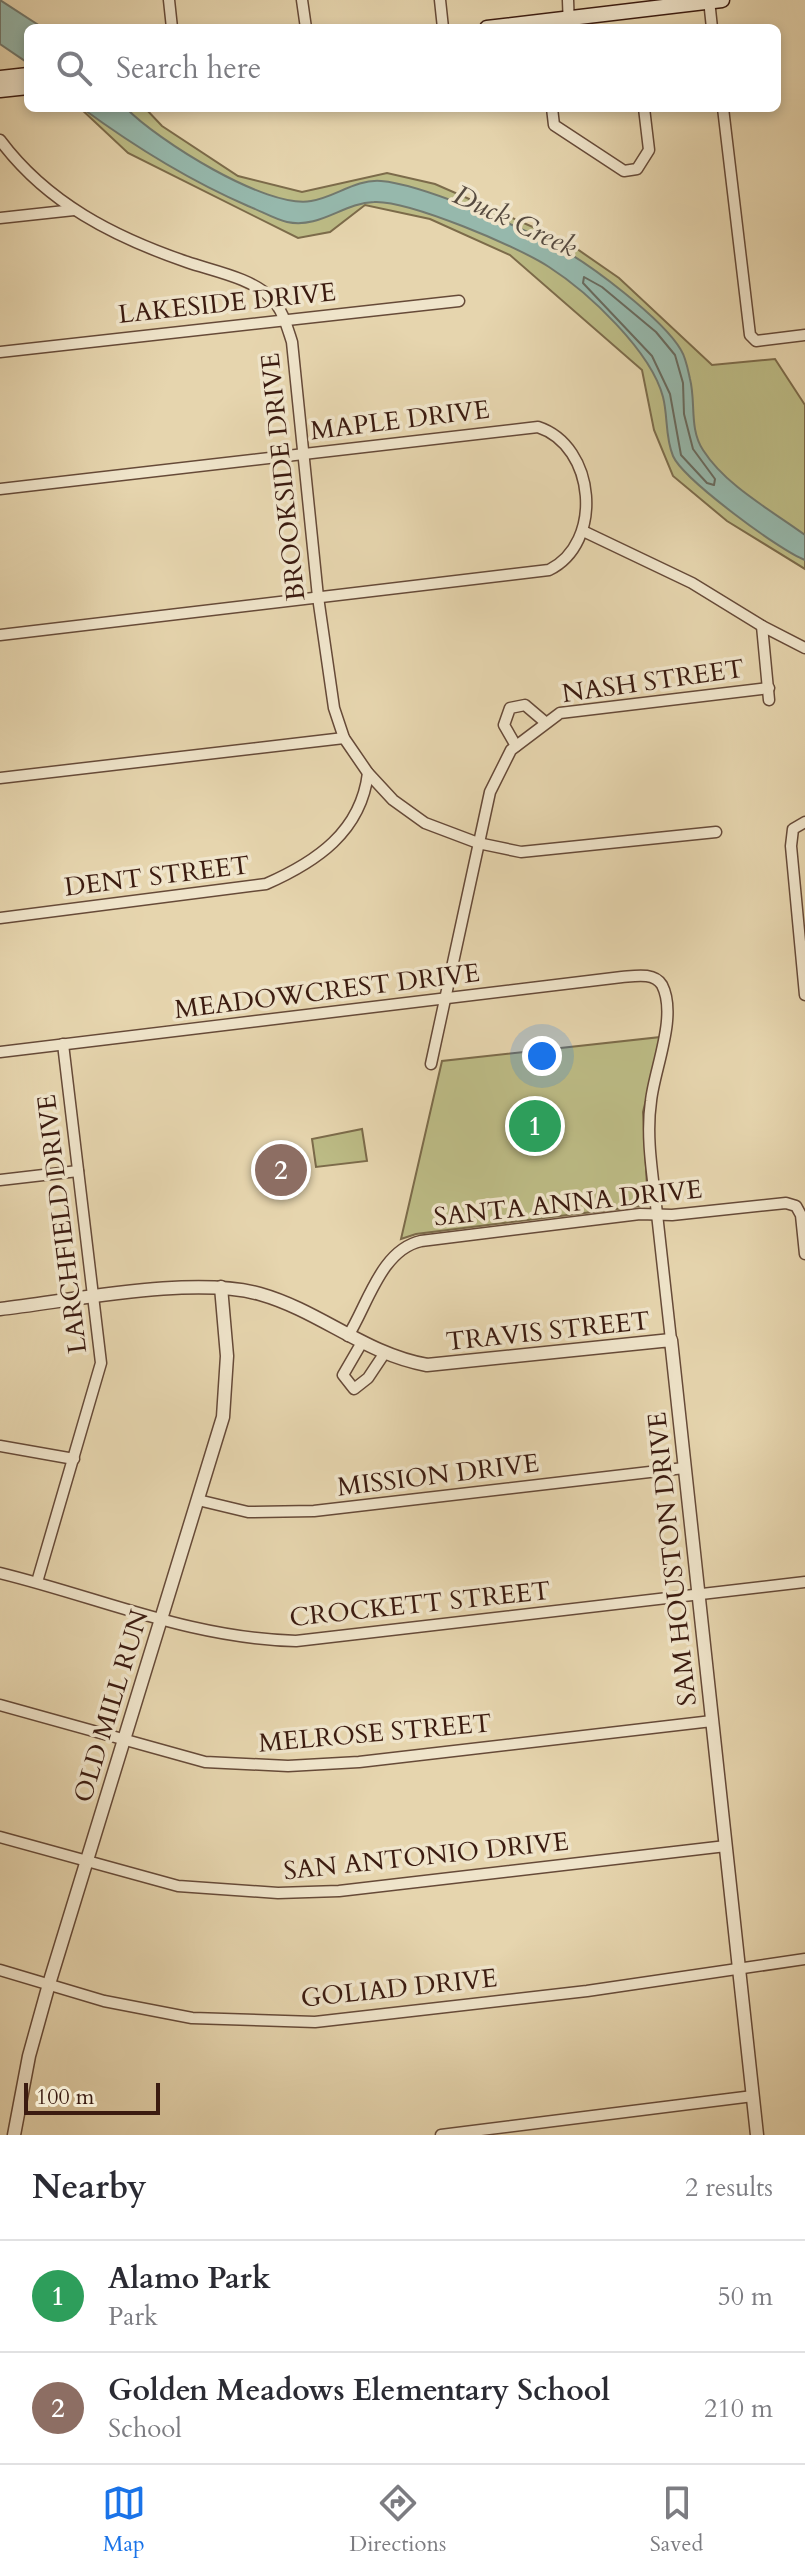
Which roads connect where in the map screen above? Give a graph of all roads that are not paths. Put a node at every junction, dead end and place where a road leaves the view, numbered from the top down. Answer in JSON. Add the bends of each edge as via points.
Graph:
{"nodes":[{"id":1,"x":169,"y":0,"type":"edge"},
{"id":2,"x":302,"y":0,"type":"edge"},
{"id":3,"x":440,"y":0,"type":"edge"},
{"id":4,"x":568,"y":0,"type":"edge"},
{"id":5,"x":714,"y":0,"type":"edge"},
{"id":6,"x":569,"y":23,"type":"edge"},
{"id":7,"x":172,"y":24,"type":"edge"},
{"id":8,"x":305,"y":24,"type":"edge"},
{"id":9,"x":443,"y":24,"type":"edge"},
{"id":10,"x":712,"y":24,"type":"edge"},
{"id":11,"x":24,"y":75,"type":"edge"},
{"id":12,"x":0,"y":78,"type":"edge"},
{"id":13,"x":24,"y":87,"type":"edge"},
{"id":14,"x":0,"y":90,"type":"edge"},
{"id":15,"x":552,"y":112,"type":"edge"},
{"id":16,"x":644,"y":112,"type":"edge"},
{"id":17,"x":723,"y":112,"type":"edge"},
{"id":18,"x":0,"y":140,"type":"edge"},
{"id":19,"x":74,"y":210,"type":"junction"},
{"id":20,"x":0,"y":218,"type":"edge"},
{"id":21,"x":459,"y":301,"type":"dead end"},
{"id":22,"x":284,"y":318,"type":"junction"},
{"id":23,"x":805,"y":335,"type":"edge"},
{"id":24,"x":0,"y":352,"type":"edge"},
{"id":25,"x":303,"y":453,"type":"junction"},
{"id":26,"x":0,"y":489,"type":"edge"},
{"id":27,"x":583,"y":531,"type":"junction"},
{"id":28,"x":318,"y":597,"type":"junction"},
{"id":29,"x":762,"y":626,"type":"junction"},
{"id":30,"x":0,"y":635,"type":"edge"},
{"id":31,"x":805,"y":648,"type":"edge"},
{"id":32,"x":769,"y":688,"type":"junction"},
{"id":33,"x":769,"y":700,"type":"dead end"},
{"id":34,"x":545,"y":722,"type":"junction"},
{"id":35,"x":344,"y":738,"type":"junction"},
{"id":36,"x":516,"y":746,"type":"junction"},
{"id":37,"x":368,"y":773,"type":"junction"},
{"id":38,"x":0,"y":778,"type":"edge"},
{"id":39,"x":805,"y":822,"type":"edge"},
{"id":40,"x":716,"y":832,"type":"dead end"},
{"id":41,"x":478,"y":843,"type":"junction"},
{"id":42,"x":0,"y":918,"type":"edge"},
{"id":43,"x":803,"y":946,"type":"edge"},
{"id":44,"x":659,"y":981,"type":"joint"},
{"id":45,"x":805,"y":995,"type":"edge"},
{"id":46,"x":445,"y":999,"type":"junction"},
{"id":47,"x":63,"y":1044,"type":"junction"},
{"id":48,"x":0,"y":1052,"type":"edge"},
{"id":49,"x":431,"y":1064,"type":"dead end"},
{"id":50,"x":78,"y":1171,"type":"junction"},
{"id":51,"x":0,"y":1180,"type":"edge"},
{"id":52,"x":657,"y":1213,"type":"junction"},
{"id":53,"x":805,"y":1254,"type":"edge"},
{"id":54,"x":221,"y":1287,"type":"junction"},
{"id":55,"x":92,"y":1298,"type":"junction"},
{"id":56,"x":0,"y":1309,"type":"edge"},
{"id":57,"x":348,"y":1336,"type":"junction"},
{"id":58,"x":671,"y":1340,"type":"junction"},
{"id":59,"x":361,"y":1344,"type":"junction"},
{"id":60,"x":384,"y":1354,"type":"junction"},
{"id":61,"x":0,"y":1446,"type":"edge"},
{"id":62,"x":74,"y":1459,"type":"junction"},
{"id":63,"x":684,"y":1468,"type":"junction"},
{"id":64,"x":198,"y":1500,"type":"junction"},
{"id":65,"x":0,"y":1573,"type":"edge"},
{"id":66,"x":37,"y":1582,"type":"junction"},
{"id":67,"x":805,"y":1582,"type":"edge"},
{"id":68,"x":698,"y":1594,"type":"junction"},
{"id":69,"x":160,"y":1622,"type":"junction"},
{"id":70,"x":0,"y":1705,"type":"edge"},
{"id":71,"x":712,"y":1721,"type":"junction"},
{"id":72,"x":123,"y":1742,"type":"junction"},
{"id":73,"x":0,"y":1837,"type":"edge"},
{"id":74,"x":726,"y":1846,"type":"junction"},
{"id":75,"x":85,"y":1863,"type":"junction"},
{"id":76,"x":805,"y":1959,"type":"edge"},
{"id":77,"x":0,"y":1970,"type":"edge"},
{"id":78,"x":739,"y":1971,"type":"junction"},
{"id":79,"x":49,"y":1984,"type":"junction"},
{"id":80,"x":753,"y":2096,"type":"junction"},
{"id":81,"x":14,"y":2135,"type":"edge"},
{"id":82,"x":441,"y":2135,"type":"edge"},
{"id":83,"x":757,"y":2135,"type":"edge"}],
"edges":[{"from":1,"to":7,"type":"street"},
{"from":2,"to":8,"type":"street"},
{"from":3,"to":9,"type":"street"},
{"from":4,"to":6,"type":"street"},
{"from":5,"to":6,"type":"main road"},
{"from":5,"to":10,"type":"street"},
{"from":11,"to":12,"type":"main road"},
{"from":13,"to":14,"type":"main road"},
{"from":15,"to":16,"type":"street","via":[[554,125],[624,171],[637,169],[649,150]]},
{"from":17,"to":23,"type":"street","via":[[750,335],[756,341]]},
{"from":18,"to":19,"type":"street","name":"BROOKSIDE DRIVE","via":[[47,192]]},
{"from":19,"to":20,"type":"street"},
{"from":19,"to":22,"type":"street","name":"BROOKSIDE DRIVE","via":[[154,250],[257,287]]},
{"from":21,"to":22,"type":"street","name":"LAKESIDE DRIVE"},
{"from":22,"to":24,"type":"street","name":"LAKESIDE DRIVE"},
{"from":22,"to":25,"type":"street","name":"BROOKSIDE DRIVE","via":[[292,342]]},
{"from":25,"to":26,"type":"street","name":"MAPLE DRIVE"},
{"from":25,"to":27,"type":"street","name":"MAPLE DRIVE","via":[[538,427],[554,432],[576,455],[582,474]]},
{"from":25,"to":28,"type":"street","name":"BROOKSIDE DRIVE"},
{"from":27,"to":28,"type":"street","via":[[565,562],[549,570]]},
{"from":27,"to":29,"type":"street","via":[[692,583]]},
{"from":28,"to":30,"type":"street"},
{"from":28,"to":35,"type":"street","name":"BROOKSIDE DRIVE","via":[[334,708]]},
{"from":29,"to":31,"type":"street"},
{"from":29,"to":32,"type":"street"},
{"from":32,"to":33,"type":"street"},
{"from":32,"to":34,"type":"street","name":"NASH STREET","via":[[619,704],[560,713]]},
{"from":34,"to":36,"type":"street","name":"NASH STREET"},
{"from":34,"to":36,"type":"street","via":[[525,705],[510,708],[504,725]]},
{"from":35,"to":37,"type":"street","name":"BROOKSIDE DRIVE"},
{"from":35,"to":38,"type":"street"},
{"from":36,"to":41,"type":"street","name":"NASH STREET","via":[[499,767]]},
{"from":37,"to":41,"type":"street","via":[[425,823]]},
{"from":37,"to":42,"type":"street","name":"DENT STREET","via":[[365,797],[335,842],[306,867],[266,884]]},
{"from":39,"to":43,"type":"street","via":[[793,829],[791,846]]},
{"from":40,"to":41,"type":"street","via":[[546,852]]},
{"from":41,"to":46,"type":"street"},
{"from":43,"to":45,"type":"street"},
{"from":44,"to":46,"type":"street","name":"MEADOWCREST DRIVE","via":[[646,975],[622,977]]},
{"from":44,"to":52,"type":"street","name":"SAM HOUSTON DRIVE","via":[[664,1048],[651,1099],[649,1140]]},
{"from":46,"to":47,"type":"street","name":"MEADOWCREST DRIVE"},
{"from":46,"to":49,"type":"street"},
{"from":47,"to":48,"type":"street","name":"MEADOWCREST DRIVE"},
{"from":47,"to":50,"type":"street","name":"LARCHFIELD DRIVE"},
{"from":50,"to":51,"type":"street"},
{"from":50,"to":55,"type":"street","name":"LARCHFIELD DRIVE"},
{"from":52,"to":53,"type":"street","name":"SANTA ANNA DRIVE","via":[[786,1203],[801,1215]]},
{"from":52,"to":57,"type":"street","name":"SANTA ANNA DRIVE","via":[[407,1244],[389,1259]]},
{"from":52,"to":58,"type":"street","name":"SAM HOUSTON DRIVE"},
{"from":54,"to":55,"type":"street","name":"TRAVIS STREET"},
{"from":54,"to":57,"type":"street","name":"TRAVIS STREET","via":[[261,1294]]},
{"from":54,"to":64,"type":"street","name":"OLD MILL RUN","via":[[223,1417]]},
{"from":55,"to":56,"type":"street","name":"TRAVIS STREET"},
{"from":55,"to":62,"type":"street","name":"LARCHFIELD DRIVE","via":[[101,1363]]},
{"from":57,"to":59,"type":"street","name":"TRAVIS STREET"},
{"from":58,"to":60,"type":"street","name":"TRAVIS STREET","via":[[463,1364],[427,1365]]},
{"from":58,"to":63,"type":"street","name":"SAM HOUSTON DRIVE"},
{"from":59,"to":60,"type":"street","name":"TRAVIS STREET"},
{"from":59,"to":60,"type":"street","via":[[343,1375],[354,1389]]},
{"from":61,"to":62,"type":"street"},
{"from":62,"to":66,"type":"street","name":"LARCHFIELD DRIVE"},
{"from":63,"to":64,"type":"street","name":"MISSION DRIVE","via":[[314,1511],[248,1512]]},
{"from":63,"to":68,"type":"street","name":"SAM HOUSTON DRIVE"},
{"from":64,"to":69,"type":"street","name":"OLD MILL RUN"},
{"from":65,"to":66,"type":"street","name":"CROCKETT STREET"},
{"from":66,"to":69,"type":"street","name":"CROCKETT STREET"},
{"from":67,"to":68,"type":"street","name":"CROCKETT STREET"},
{"from":68,"to":69,"type":"street","name":"CROCKETT STREET","via":[[296,1641]]},
{"from":68,"to":71,"type":"street","name":"SAM HOUSTON DRIVE"},
{"from":69,"to":72,"type":"street","name":"OLD MILL RUN"},
{"from":70,"to":72,"type":"street","name":"MELROSE STREET"},
{"from":71,"to":72,"type":"street","name":"MELROSE STREET","via":[[288,1766],[205,1762]]},
{"from":71,"to":74,"type":"street","name":"SAM HOUSTON DRIVE"},
{"from":72,"to":75,"type":"street","name":"OLD MILL RUN"},
{"from":73,"to":75,"type":"street","name":"SAN ANTONIO DRIVE"},
{"from":74,"to":75,"type":"street","name":"SAN ANTONIO DRIVE","via":[[339,1891],[278,1893],[178,1886]]},
{"from":74,"to":78,"type":"street","name":"SAM HOUSTON DRIVE"},
{"from":75,"to":79,"type":"street","name":"OLD MILL RUN"},
{"from":76,"to":78,"type":"street","name":"GOLIAD DRIVE","via":[[752,1964]]},
{"from":77,"to":79,"type":"street","name":"GOLIAD DRIVE"},
{"from":78,"to":79,"type":"street","name":"GOLIAD DRIVE","via":[[315,2022],[192,2018]]},
{"from":78,"to":80,"type":"street","name":"SAM HOUSTON DRIVE"},
{"from":79,"to":81,"type":"street","name":"OLD MILL RUN"},
{"from":80,"to":82,"type":"street"},
{"from":80,"to":83,"type":"street","name":"SAM HOUSTON DRIVE"}]}
